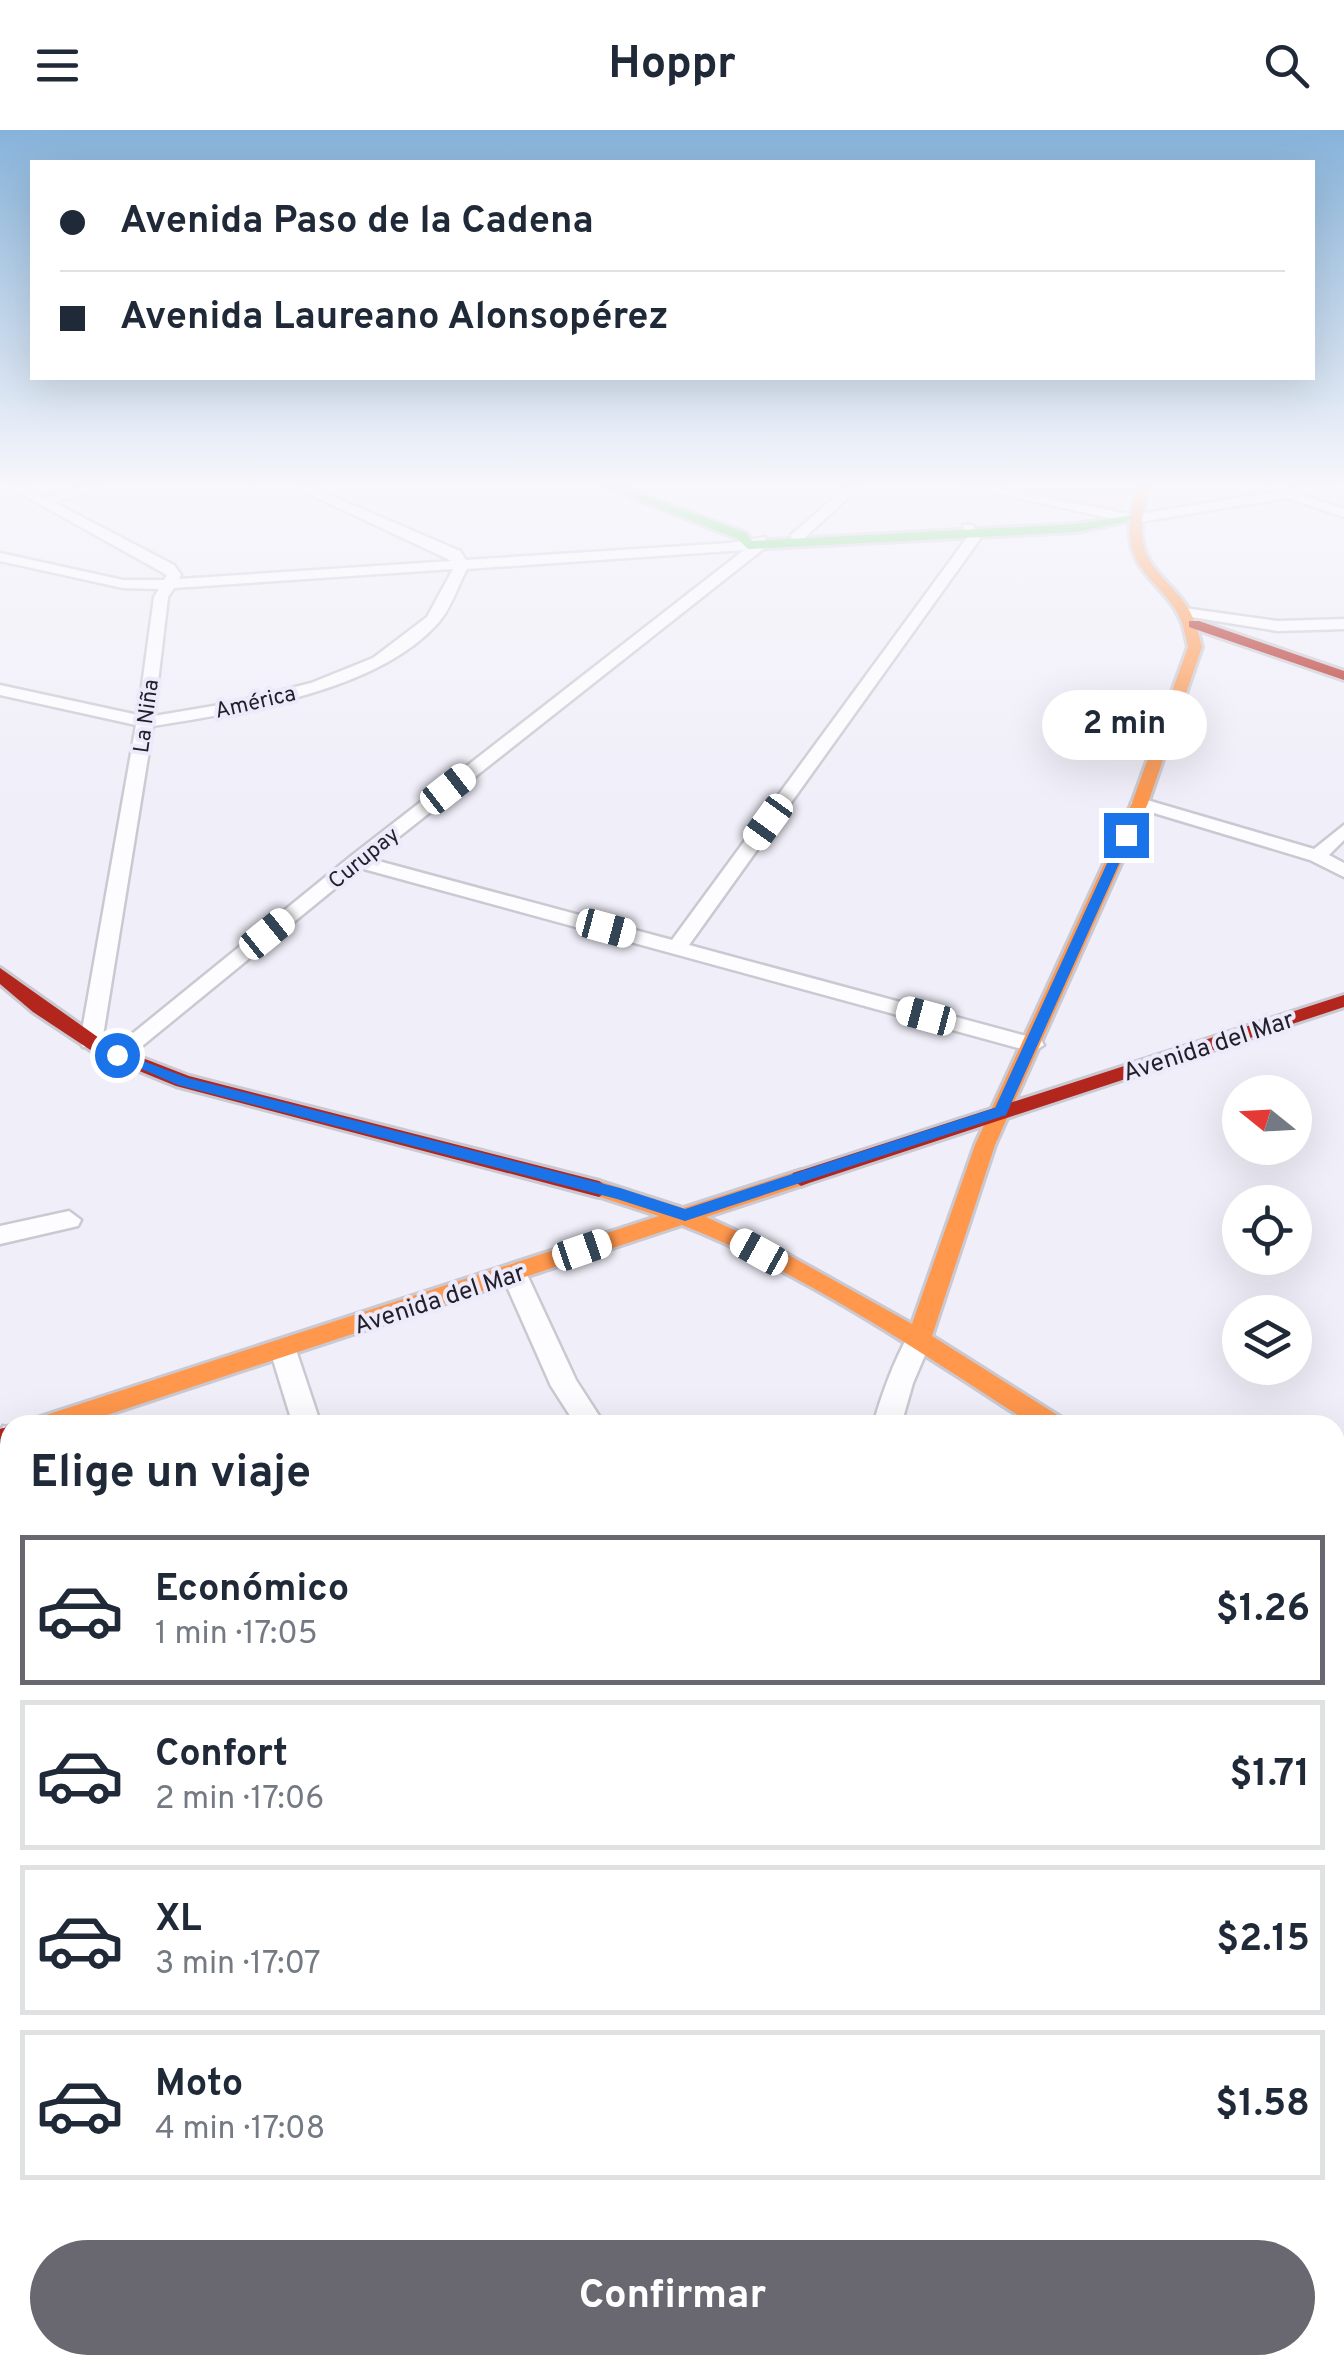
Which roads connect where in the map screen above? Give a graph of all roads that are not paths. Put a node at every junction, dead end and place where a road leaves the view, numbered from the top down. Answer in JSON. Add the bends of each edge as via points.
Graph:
{"nodes":[{"id":1,"x":165,"y":592,"type":"edge"},
{"id":2,"x":447,"y":592,"type":"edge"},
{"id":3,"x":692,"y":592,"type":"edge"},
{"id":4,"x":927,"y":592,"type":"edge"},
{"id":5,"x":1166,"y":592,"type":"edge"},
{"id":6,"x":1189,"y":618,"type":"junction"},
{"id":7,"x":1344,"y":624,"type":"edge"},
{"id":8,"x":1344,"y":676,"type":"edge"},
{"id":9,"x":0,"y":690,"type":"edge"},
{"id":10,"x":145,"y":722,"type":"junction"},
{"id":11,"x":1140,"y":803,"type":"junction"},
{"id":12,"x":1344,"y":830,"type":"edge"},
{"id":13,"x":1317,"y":856,"type":"junction"},
{"id":14,"x":357,"y":861,"type":"junction"},
{"id":15,"x":1344,"y":871,"type":"edge"},
{"id":16,"x":677,"y":948,"type":"junction"},
{"id":17,"x":0,"y":974,"type":"edge"},
{"id":18,"x":1344,"y":1001,"type":"edge"},
{"id":19,"x":91,"y":1042,"type":"junction"},
{"id":20,"x":1033,"y":1046,"type":"junction"},
{"id":21,"x":117,"y":1055,"type":"junction"},
{"id":22,"x":1001,"y":1112,"type":"junction"},
{"id":23,"x":685,"y":1215,"type":"junction"},
{"id":24,"x":68,"y":1220,"type":"dead end"},
{"id":25,"x":0,"y":1235,"type":"edge"},
{"id":26,"x":514,"y":1273,"type":"junction"},
{"id":27,"x":918,"y":1341,"type":"junction"},
{"id":28,"x":283,"y":1350,"type":"junction"},
{"id":29,"x":78,"y":1415,"type":"edge"},
{"id":30,"x":304,"y":1415,"type":"edge"},
{"id":31,"x":584,"y":1415,"type":"edge"},
{"id":32,"x":890,"y":1415,"type":"edge"},
{"id":33,"x":1037,"y":1415,"type":"edge"}],
"edges":[{"from":1,"to":10,"type":"street","name":"La Niña"},
{"from":2,"to":10,"type":"street","name":"América","via":[[432,620],[379,662],[231,708]]},
{"from":3,"to":14,"type":"street","name":"Curupay"},
{"from":4,"to":16,"type":"street"},
{"from":5,"to":6,"type":"street"},
{"from":6,"to":7,"type":"street","via":[[1292,627]]},
{"from":6,"to":8,"type":"street"},
{"from":6,"to":11,"type":"street","via":[[1195,647]]},
{"from":9,"to":10,"type":"street","name":"América"},
{"from":10,"to":19,"type":"street","name":"La Niña"},
{"from":11,"to":13,"type":"street"},
{"from":11,"to":20,"type":"street"},
{"from":12,"to":13,"type":"street"},
{"from":13,"to":15,"type":"street"},
{"from":14,"to":16,"type":"street"},
{"from":14,"to":21,"type":"street","name":"Curupay"},
{"from":16,"to":20,"type":"street"},
{"from":17,"to":19,"type":"street"},
{"from":18,"to":22,"type":"street","name":"Avenida del Mar"},
{"from":19,"to":21,"type":"street"},
{"from":20,"to":22,"type":"street"},
{"from":21,"to":23,"type":"street","via":[[183,1081]]},
{"from":22,"to":23,"type":"street","name":"Avenida del Mar"},
{"from":22,"to":27,"type":"street"},
{"from":23,"to":26,"type":"street","name":"Avenida del Mar"},
{"from":23,"to":27,"type":"street"},
{"from":24,"to":25,"type":"street"},
{"from":26,"to":28,"type":"street","name":"Avenida del Mar"},
{"from":26,"to":31,"type":"street"},
{"from":27,"to":32,"type":"street"},
{"from":27,"to":33,"type":"street"},
{"from":28,"to":29,"type":"street","name":"Avenida del Mar"},
{"from":28,"to":30,"type":"street"}]}
